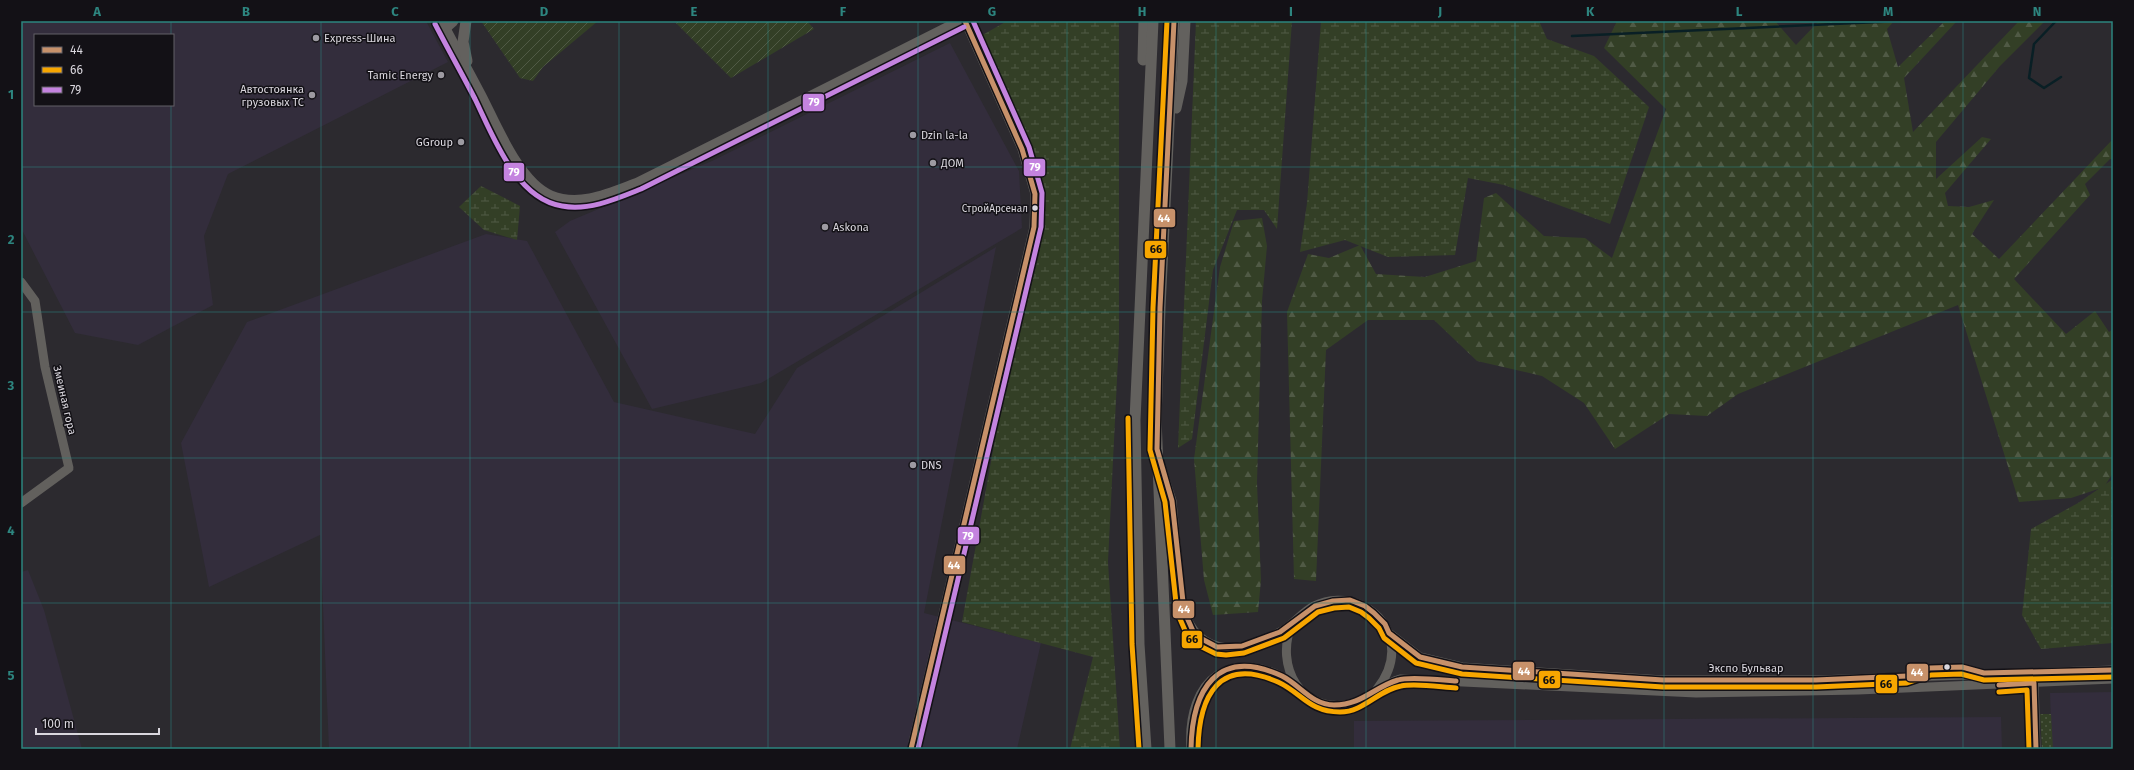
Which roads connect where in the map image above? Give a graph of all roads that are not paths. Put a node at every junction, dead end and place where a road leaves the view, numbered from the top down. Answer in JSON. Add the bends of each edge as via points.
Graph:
{"nodes":[{"id":1,"x":466,"y":21,"type":"edge"},
{"id":2,"x":961,"y":21,"type":"edge"},
{"id":3,"x":965,"y":21,"type":"edge"},
{"id":4,"x":1144,"y":21,"type":"edge"},
{"id":5,"x":1153,"y":21,"type":"edge"},
{"id":6,"x":1174,"y":21,"type":"edge"},
{"id":7,"x":1185,"y":21,"type":"edge"},
{"id":8,"x":446,"y":23,"type":"edge"},
{"id":9,"x":478,"y":91,"type":"junction"},
{"id":10,"x":1169,"y":138,"type":"junction"},
{"id":11,"x":1146,"y":148,"type":"junction"},
{"id":12,"x":21,"y":282,"type":"edge"},
{"id":13,"x":1157,"y":449,"type":"junction"},
{"id":14,"x":21,"y":503,"type":"edge"},
{"id":15,"x":1292,"y":624,"type":"junction"},
{"id":16,"x":1389,"y":633,"type":"junction"},
{"id":17,"x":2113,"y":670,"type":"edge"},
{"id":18,"x":2034,"y":673,"type":"junction"},
{"id":19,"x":2113,"y":679,"type":"edge"},
{"id":20,"x":2034,"y":683,"type":"junction"},
{"id":21,"x":1296,"y":685,"type":"junction"},
{"id":22,"x":1372,"y":694,"type":"junction"},
{"id":23,"x":913,"y":742,"type":"dead end"},
{"id":24,"x":1146,"y":749,"type":"edge"},
{"id":25,"x":1170,"y":749,"type":"edge"},
{"id":26,"x":1191,"y":749,"type":"edge"},
{"id":27,"x":2036,"y":749,"type":"edge"}],
"edges":[{"from":1,"to":9,"type":"main road","via":[[462,42],[464,54]]},
{"from":2,"to":9,"type":"main road","via":[[638,183],[602,197],[578,201],[551,197],[537,189],[509,153]]},
{"from":3,"to":23,"type":"street","via":[[1022,149],[1035,194],[1034,227]]},
{"from":4,"to":11,"type":"main road","via":[[1142,107]]},
{"from":5,"to":11,"type":"main road"},
{"from":6,"to":10,"type":"main road"},
{"from":7,"to":10,"type":"main road","via":[[1182,81]]},
{"from":8,"to":9,"type":"main road"},
{"from":10,"to":13,"type":"main road","via":[[1160,308]]},
{"from":11,"to":24,"type":"main road","via":[[1134,420],[1139,644]]},
{"from":12,"to":14,"type":"street","name":"Змеиная гора","via":[[35,301],[45,367],[69,468]]},
{"from":13,"to":15,"type":"street","name":"Экспо Бульвар","via":[[1172,500],[1181,600],[1193,631],[1212,644],[1232,648],[1265,639]]},
{"from":13,"to":25,"type":"main road"},
{"from":15,"to":16,"type":"street","name":"Экспо Бульвар","via":[[1315,606],[1350,600],[1374,613],[1385,624]]},
{"from":15,"to":21,"type":"street","name":"Экспо Бульвар","via":[[1288,635],[1286,659]]},
{"from":16,"to":18,"type":"street","name":"Экспо Бульвар","via":[[1420,657],[1462,667],[1663,680],[1816,680]]},
{"from":16,"to":22,"type":"street","name":"Экспо Бульвар","via":[[1392,649],[1390,666],[1387,675]]},
{"from":17,"to":18,"type":"street","name":"Экспо Бульвар"},
{"from":18,"to":20,"type":"street"},
{"from":19,"to":20,"type":"street","name":"Экспо Бульвар"},
{"from":20,"to":22,"type":"street","name":"Экспо Бульвар","via":[[1858,690],[1696,692],[1408,678],[1393,681]]},
{"from":20,"to":27,"type":"street"},
{"from":21,"to":22,"type":"street","name":"Экспо Бульвар","via":[[1308,696],[1329,704],[1350,704],[1362,701]]},
{"from":21,"to":26,"type":"street","name":"Экспо Бульвар","via":[[1282,676],[1251,668],[1234,669],[1211,679],[1203,688],[1194,709]]}]}
